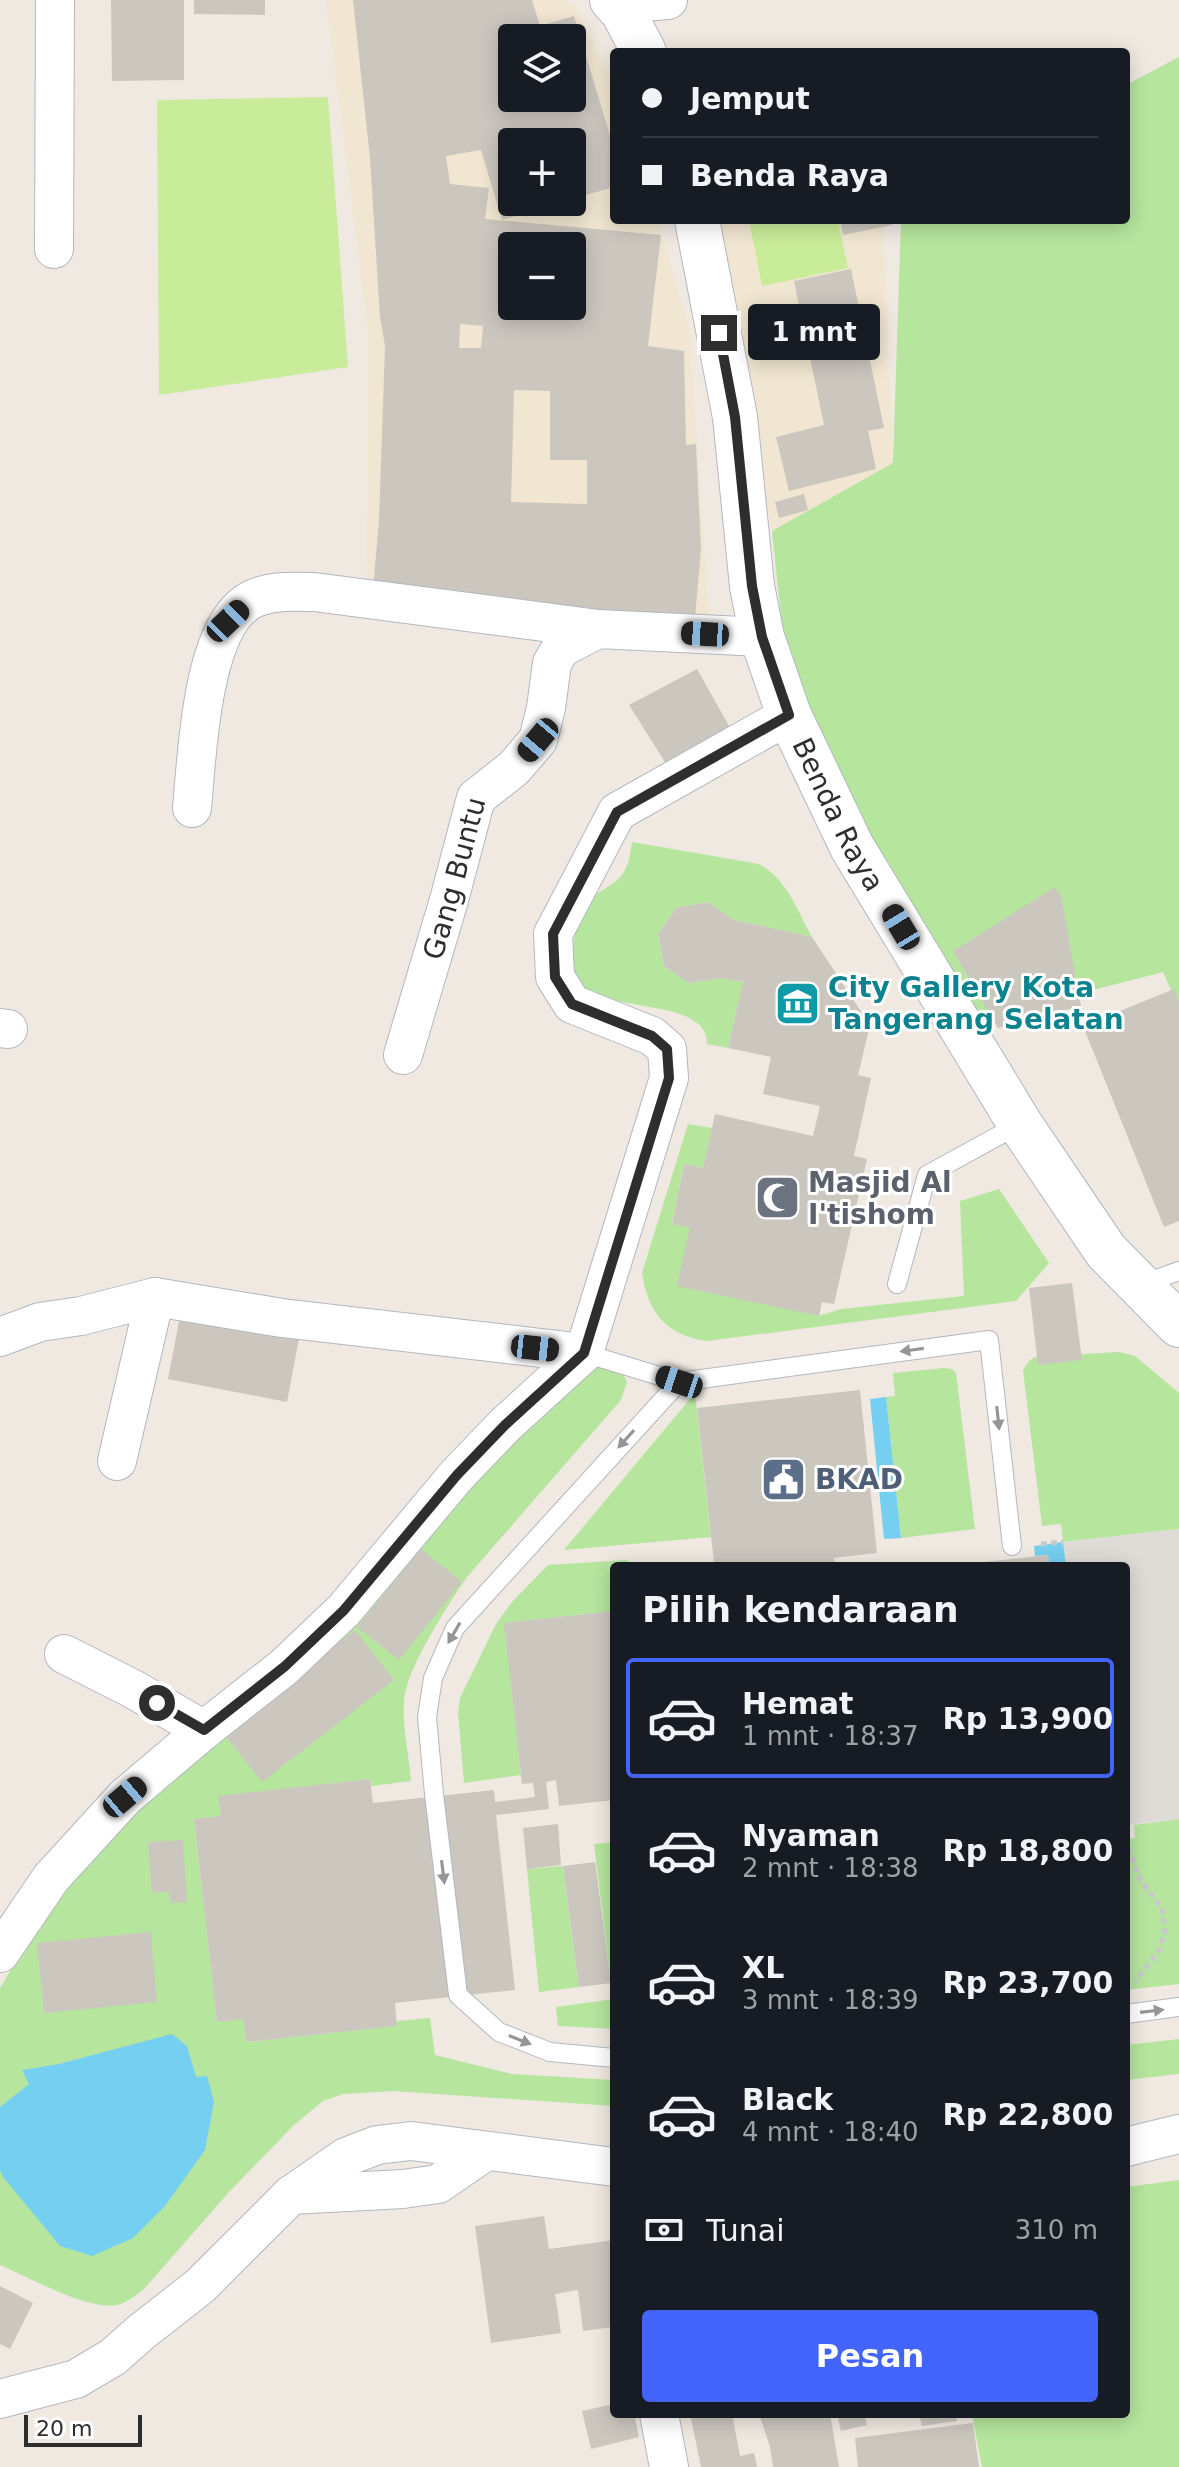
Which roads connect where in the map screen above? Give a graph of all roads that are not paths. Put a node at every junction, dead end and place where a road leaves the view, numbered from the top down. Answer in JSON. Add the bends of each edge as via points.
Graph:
{"nodes":[{"id":1,"x":55,"y":0,"type":"edge"},
{"id":2,"x":637,"y":3,"type":"edge"},
{"id":3,"x":643,"y":48,"type":"edge"},
{"id":4,"x":698,"y":224,"type":"edge"},
{"id":5,"x":54,"y":249,"type":"dead end"},
{"id":6,"x":598,"y":629,"type":"junction"},
{"id":7,"x":762,"y":637,"type":"junction"},
{"id":8,"x":789,"y":715,"type":"junction"},
{"id":9,"x":192,"y":808,"type":"dead end"},
{"id":10,"x":403,"y":1055,"type":"dead end"},
{"id":11,"x":1020,"y":1124,"type":"junction"},
{"id":12,"x":1179,"y":1271,"type":"edge"},
{"id":13,"x":897,"y":1284,"type":"dead end"},
{"id":14,"x":1138,"y":1286,"type":"junction"},
{"id":15,"x":155,"y":1297,"type":"junction"},
{"id":16,"x":1179,"y":1325,"type":"edge"},
{"id":17,"x":0,"y":1337,"type":"edge"},
{"id":18,"x":584,"y":1353,"type":"junction"},
{"id":19,"x":679,"y":1382,"type":"junction"},
{"id":20,"x":117,"y":1461,"type":"dead end"},
{"id":21,"x":1012,"y":1546,"type":"dead end"},
{"id":22,"x":64,"y":1654,"type":"dead end"},
{"id":23,"x":204,"y":1730,"type":"junction"},
{"id":24,"x":0,"y":1953,"type":"edge"},
{"id":25,"x":1179,"y":2007,"type":"edge"},
{"id":26,"x":1130,"y":2013,"type":"edge"},
{"id":27,"x":610,"y":2058,"type":"edge"},
{"id":28,"x":1179,"y":2134,"type":"edge"},
{"id":29,"x":1130,"y":2146,"type":"edge"},
{"id":30,"x":610,"y":2166,"type":"edge"},
{"id":31,"x":0,"y":2399,"type":"edge"},
{"id":32,"x":660,"y":2418,"type":"edge"},
{"id":33,"x":669,"y":2467,"type":"edge"}],
"edges":[{"from":1,"to":5,"type":"street"},
{"from":2,"to":3,"type":"street"},
{"from":4,"to":7,"type":"street","name":"Benda Raya","via":[[735,417]]},
{"from":6,"to":7,"type":"street","name":"Gang Buntu"},
{"from":6,"to":9,"type":"street","via":[[327,593],[279,592],[251,599],[228,621],[219,640],[202,709]]},
{"from":6,"to":10,"type":"street","name":"Gang Buntu","via":[[561,648],[552,663],[538,740],[514,768],[476,798]]},
{"from":7,"to":8,"type":"street","name":"Benda Raya"},
{"from":8,"to":11,"type":"street","name":"Benda Raya","via":[[852,847]]},
{"from":8,"to":18,"type":"street","via":[[617,812],[553,934],[555,977],[572,1004],[652,1036],[667,1049],[669,1078]]},
{"from":11,"to":13,"type":"lane","via":[[927,1175]]},
{"from":11,"to":14,"type":"street","name":"Benda Raya","via":[[1106,1251]]},
{"from":12,"to":14,"type":"lane"},
{"from":14,"to":16,"type":"street","name":"Benda Raya"},
{"from":15,"to":17,"type":"street","via":[[40,1322]]},
{"from":15,"to":18,"type":"street","via":[[282,1318]]},
{"from":15,"to":20,"type":"street"},
{"from":18,"to":19,"type":"lane"},
{"from":18,"to":23,"type":"street","via":[[457,1475],[344,1610],[284,1667]]},
{"from":19,"to":21,"type":"lane","via":[[989,1340]]},
{"from":19,"to":27,"type":"lane","one_way":true,"via":[[455,1628],[433,1678],[427,1717],[458,1995],[499,2032],[550,2052]]},
{"from":22,"to":23,"type":"street"},
{"from":23,"to":24,"type":"street","via":[[125,1797],[51,1878]]},
{"from":26,"to":25,"type":"lane","one_way":true},
{"from":28,"to":29,"type":"street"},
{"from":30,"to":31,"type":"street","via":[[411,2141],[377,2145],[346,2157],[291,2195],[200,2286],[113,2357],[76,2379]]},
{"from":32,"to":33,"type":"street"}]}
